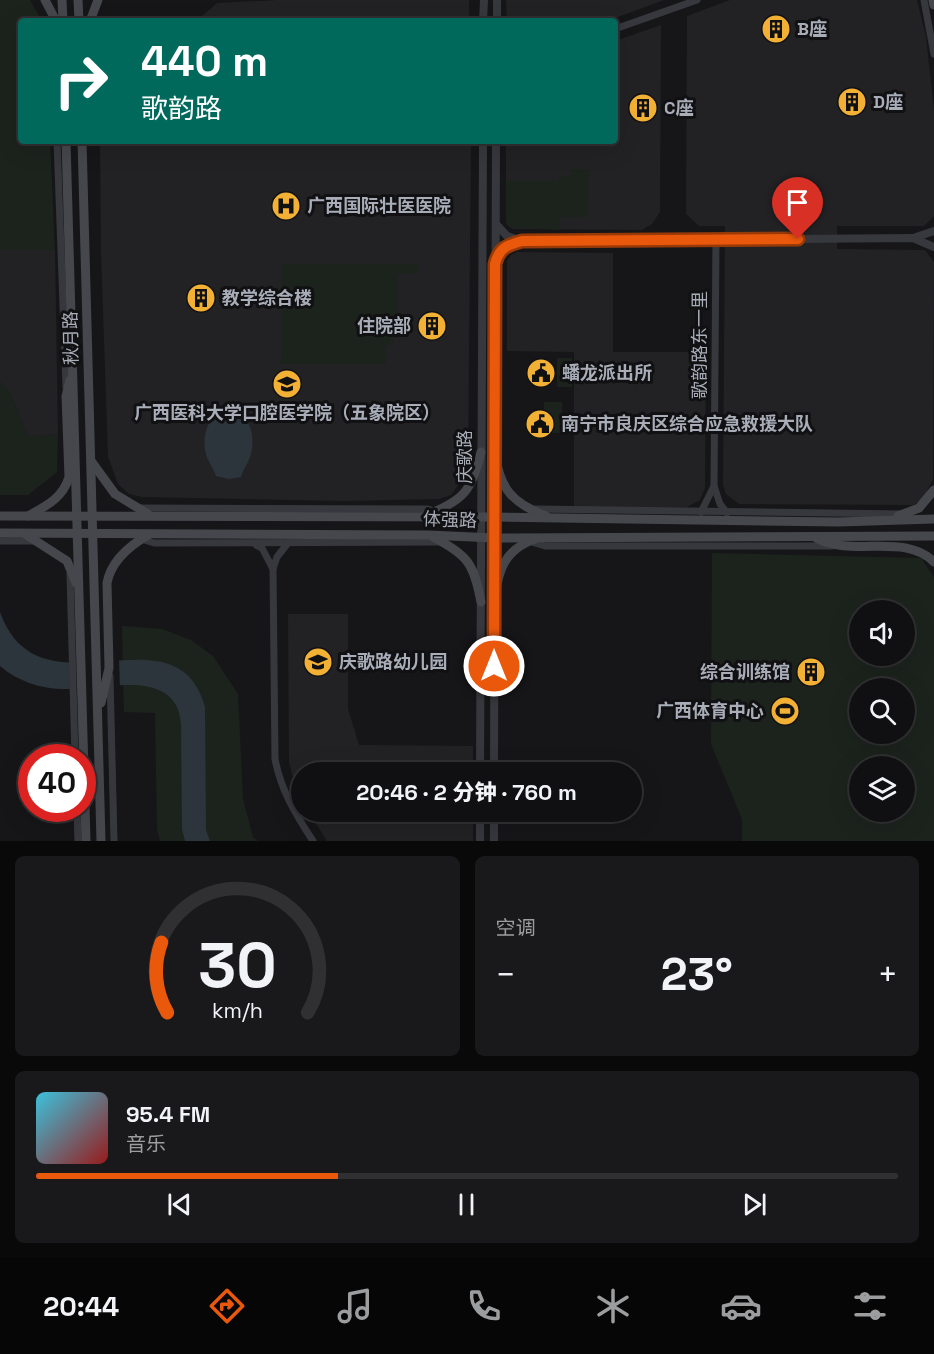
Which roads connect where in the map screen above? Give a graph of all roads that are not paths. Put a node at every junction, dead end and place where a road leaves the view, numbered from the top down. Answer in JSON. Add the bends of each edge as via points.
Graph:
{"nodes":[{"id":1,"x":45,"y":0,"type":"edge"},
{"id":2,"x":62,"y":0,"type":"edge"},
{"id":3,"x":78,"y":0,"type":"edge"},
{"id":4,"x":98,"y":0,"type":"edge"},
{"id":5,"x":484,"y":0,"type":"edge"},
{"id":6,"x":497,"y":0,"type":"edge"},
{"id":7,"x":697,"y":0,"type":"edge"},
{"id":8,"x":924,"y":0,"type":"edge"},
{"id":9,"x":933,"y":0,"type":"edge"},
{"id":10,"x":934,"y":5,"type":"edge"},
{"id":11,"x":51,"y":9,"type":"junction"},
{"id":12,"x":52,"y":18,"type":"edge"},
{"id":13,"x":55,"y":18,"type":"edge"},
{"id":14,"x":63,"y":18,"type":"edge"},
{"id":15,"x":79,"y":18,"type":"edge"},
{"id":16,"x":91,"y":18,"type":"edge"},
{"id":17,"x":483,"y":18,"type":"edge"},
{"id":18,"x":497,"y":18,"type":"edge"},
{"id":19,"x":618,"y":28,"type":"edge"},
{"id":20,"x":934,"y":54,"type":"edge"},
{"id":21,"x":57,"y":144,"type":"edge"},
{"id":22,"x":66,"y":144,"type":"edge"},
{"id":23,"x":82,"y":144,"type":"edge"},
{"id":24,"x":483,"y":144,"type":"edge"},
{"id":25,"x":496,"y":144,"type":"edge"},
{"id":26,"x":496,"y":224,"type":"junction"},
{"id":27,"x":934,"y":231,"type":"edge"},
{"id":28,"x":913,"y":238,"type":"junction"},
{"id":29,"x":716,"y":240,"type":"junction"},
{"id":30,"x":522,"y":241,"type":"junction"},
{"id":31,"x":934,"y":247,"type":"edge"},
{"id":32,"x":495,"y":264,"type":"junction"},
{"id":33,"x":73,"y":356,"type":"junction"},
{"id":34,"x":88,"y":356,"type":"junction"},
{"id":35,"x":73,"y":368,"type":"junction"},
{"id":36,"x":66,"y":396,"type":"junction"},
{"id":37,"x":482,"y":412,"type":"junction"},
{"id":38,"x":495,"y":412,"type":"junction"},
{"id":39,"x":482,"y":452,"type":"junction"},
{"id":40,"x":495,"y":453,"type":"junction"},
{"id":41,"x":91,"y":461,"type":"junction"},
{"id":42,"x":714,"y":486,"type":"junction"},
{"id":43,"x":934,"y":490,"type":"edge"},
{"id":44,"x":135,"y":508,"type":"junction"},
{"id":45,"x":531,"y":509,"type":"junction"},
{"id":46,"x":702,"y":511,"type":"junction"},
{"id":47,"x":725,"y":511,"type":"junction"},
{"id":48,"x":435,"y":512,"type":"junction"},
{"id":49,"x":903,"y":514,"type":"junction"},
{"id":50,"x":0,"y":516,"type":"edge"},
{"id":51,"x":77,"y":516,"type":"junction"},
{"id":52,"x":92,"y":516,"type":"junction"},
{"id":53,"x":153,"y":516,"type":"junction"},
{"id":54,"x":25,"y":517,"type":"junction"},
{"id":55,"x":420,"y":517,"type":"junction"},
{"id":56,"x":450,"y":517,"type":"junction"},
{"id":57,"x":481,"y":517,"type":"junction"},
{"id":58,"x":494,"y":517,"type":"junction"},
{"id":59,"x":551,"y":518,"type":"junction"},
{"id":60,"x":919,"y":519,"type":"junction"},
{"id":61,"x":934,"y":519,"type":"edge"},
{"id":62,"x":693,"y":520,"type":"junction"},
{"id":63,"x":885,"y":520,"type":"junction"},
{"id":64,"x":734,"y":521,"type":"junction"},
{"id":65,"x":0,"y":533,"type":"edge"},
{"id":66,"x":78,"y":533,"type":"junction"},
{"id":67,"x":92,"y":533,"type":"junction"},
{"id":68,"x":121,"y":533,"type":"junction"},
{"id":69,"x":150,"y":533,"type":"junction"},
{"id":70,"x":428,"y":535,"type":"junction"},
{"id":71,"x":543,"y":536,"type":"junction"},
{"id":72,"x":934,"y":536,"type":"edge"},
{"id":73,"x":23,"y":537,"type":"junction"},
{"id":74,"x":481,"y":537,"type":"junction"},
{"id":75,"x":814,"y":537,"type":"junction"},
{"id":76,"x":494,"y":538,"type":"junction"},
{"id":77,"x":513,"y":538,"type":"junction"},
{"id":78,"x":141,"y":539,"type":"junction"},
{"id":79,"x":0,"y":541,"type":"edge"},
{"id":80,"x":528,"y":541,"type":"junction"},
{"id":81,"x":441,"y":542,"type":"junction"},
{"id":82,"x":254,"y":543,"type":"junction"},
{"id":83,"x":288,"y":543,"type":"junction"},
{"id":84,"x":832,"y":546,"type":"junction"},
{"id":85,"x":934,"y":562,"type":"edge"},
{"id":86,"x":70,"y":567,"type":"junction"},
{"id":87,"x":273,"y":569,"type":"junction"},
{"id":88,"x":79,"y":592,"type":"junction"},
{"id":89,"x":481,"y":602,"type":"junction"},
{"id":90,"x":494,"y":602,"type":"junction"},
{"id":91,"x":76,"y":624,"type":"junction"},
{"id":92,"x":110,"y":668,"type":"junction"},
{"id":93,"x":98,"y":714,"type":"junction"},
{"id":94,"x":78,"y":715,"type":"junction"},
{"id":95,"x":76,"y":744,"type":"edge"},
{"id":96,"x":480,"y":762,"type":"edge"},
{"id":97,"x":494,"y":762,"type":"edge"},
{"id":98,"x":77,"y":822,"type":"edge"},
{"id":99,"x":480,"y":822,"type":"edge"},
{"id":100,"x":494,"y":822,"type":"edge"},
{"id":101,"x":78,"y":841,"type":"edge"},
{"id":102,"x":86,"y":841,"type":"edge"},
{"id":103,"x":101,"y":841,"type":"edge"},
{"id":104,"x":114,"y":841,"type":"edge"},
{"id":105,"x":313,"y":841,"type":"edge"},
{"id":106,"x":480,"y":841,"type":"edge"},
{"id":107,"x":494,"y":841,"type":"edge"}],
"edges":[{"from":1,"to":11,"type":"main road"},
{"from":2,"to":14,"type":"main road"},
{"from":3,"to":15,"type":"main road"},
{"from":4,"to":16,"type":"main road"},
{"from":5,"to":17,"type":"street"},
{"from":6,"to":18,"type":"street"},
{"from":7,"to":19,"type":"street"},
{"from":8,"to":20,"type":"street"},
{"from":9,"to":10,"type":"main road"},
{"from":11,"to":12,"type":"street"},
{"from":11,"to":13,"type":"main road"},
{"from":21,"to":36,"type":"street"},
{"from":22,"to":33,"type":"main road","name":"秋月路"},
{"from":23,"to":34,"type":"main road","name":"秋月路"},
{"from":24,"to":37,"type":"street","name":"庆歌路"},
{"from":25,"to":26,"type":"street","name":"庆歌路"},
{"from":26,"to":30,"type":"street","via":[[507,236]]},
{"from":26,"to":32,"type":"street","name":"庆歌路"},
{"from":27,"to":28,"type":"street"},
{"from":28,"to":29,"type":"street"},
{"from":28,"to":31,"type":"street"},
{"from":29,"to":30,"type":"street"},
{"from":29,"to":42,"type":"street","name":"歌韵路东一里"},
{"from":30,"to":32,"type":"street","via":[[503,248]]},
{"from":32,"to":38,"type":"street","name":"庆歌路"},
{"from":33,"to":34,"type":"main road"},
{"from":33,"to":35,"type":"main road","name":"秋月路"},
{"from":34,"to":41,"type":"main road","name":"秋月路"},
{"from":35,"to":36,"type":"main road"},
{"from":35,"to":51,"type":"main road","name":"秋月路"},
{"from":36,"to":54,"type":"main road","via":[[68,483],[54,501]]},
{"from":37,"to":38,"type":"street"},
{"from":37,"to":39,"type":"street","name":"庆歌路"},
{"from":38,"to":40,"type":"street","name":"庆歌路"},
{"from":39,"to":48,"type":"main road","via":[[466,493]]},
{"from":39,"to":57,"type":"street","name":"庆歌路"},
{"from":40,"to":45,"type":"main road","via":[[499,479],[505,489]]},
{"from":40,"to":58,"type":"street","name":"庆歌路"},
{"from":41,"to":44,"type":"main road","via":[[115,494]]},
{"from":41,"to":52,"type":"main road","name":"秋月路"},
{"from":42,"to":46,"type":"street","name":"歌韵路东一里"},
{"from":42,"to":47,"type":"street","name":"歌韵路东一里"},
{"from":43,"to":49,"type":"main road","via":[[919,508]]},
{"from":44,"to":48,"type":"street"},
{"from":44,"to":53,"type":"main road"},
{"from":45,"to":46,"type":"street"},
{"from":45,"to":59,"type":"main road"},
{"from":46,"to":47,"type":"street"},
{"from":46,"to":62,"type":"street","name":"歌韵路东一里"},
{"from":47,"to":49,"type":"street"},
{"from":47,"to":64,"type":"street","name":"歌韵路东一里"},
{"from":48,"to":55,"type":"main road"},
{"from":48,"to":56,"type":"street"},
{"from":49,"to":60,"type":"street"},
{"from":49,"to":63,"type":"main road"},
{"from":50,"to":54,"type":"main road","name":"体强路"},
{"from":51,"to":52,"type":"main road","name":"体强路"},
{"from":51,"to":54,"type":"main road","name":"体强路"},
{"from":51,"to":66,"type":"main road","name":"秋月路"},
{"from":52,"to":53,"type":"main road","name":"体强路"},
{"from":52,"to":67,"type":"main road","name":"秋月路"},
{"from":53,"to":55,"type":"main road","name":"体强路"},
{"from":55,"to":56,"type":"main road","name":"体强路"},
{"from":56,"to":57,"type":"main road","name":"体强路"},
{"from":57,"to":58,"type":"main road","name":"体强路"},
{"from":57,"to":74,"type":"street","name":"庆歌路"},
{"from":58,"to":59,"type":"main road","name":"体强路"},
{"from":58,"to":76,"type":"street","name":"庆歌路"},
{"from":59,"to":62,"type":"main road","name":"体强路"},
{"from":60,"to":61,"type":"main road","name":"体强路"},
{"from":60,"to":63,"type":"main road","name":"体强路"},
{"from":62,"to":64,"type":"main road","name":"体强路"},
{"from":63,"to":64,"type":"main road","name":"体强路"},
{"from":65,"to":73,"type":"main road","name":"体强路"},
{"from":66,"to":67,"type":"main road","name":"体强路"},
{"from":66,"to":73,"type":"main road","name":"体强路"},
{"from":66,"to":88,"type":"main road","name":"秋月路"},
{"from":67,"to":68,"type":"main road","name":"体强路"},
{"from":67,"to":93,"type":"main road","name":"秋月路"},
{"from":68,"to":69,"type":"main road","name":"体强路"},
{"from":68,"to":78,"type":"street"},
{"from":69,"to":70,"type":"main road","name":"体强路"},
{"from":69,"to":78,"type":"main road"},
{"from":70,"to":74,"type":"main road","name":"体强路"},
{"from":70,"to":81,"type":"main road"},
{"from":71,"to":75,"type":"main road","name":"体强路"},
{"from":71,"to":77,"type":"main road","name":"体强路"},
{"from":71,"to":80,"type":"main road"},
{"from":72,"to":75,"type":"main road","name":"体强路"},
{"from":73,"to":79,"type":"street"},
{"from":73,"to":86,"type":"main road","via":[[67,561]]},
{"from":74,"to":76,"type":"main road","name":"体强路"},
{"from":74,"to":89,"type":"street","name":"庆歌路"},
{"from":75,"to":84,"type":"main road"},
{"from":76,"to":77,"type":"main road","name":"体强路"},
{"from":76,"to":90,"type":"street","name":"庆歌路"},
{"from":77,"to":80,"type":"street"},
{"from":78,"to":82,"type":"street","via":[[154,543]]},
{"from":78,"to":92,"type":"main road","via":[[109,571]]},
{"from":80,"to":84,"type":"street","via":[[546,546]]},
{"from":80,"to":90,"type":"main road","via":[[501,564]]},
{"from":81,"to":83,"type":"street"},
{"from":81,"to":89,"type":"main road","via":[[459,551],[469,562]]},
{"from":82,"to":83,"type":"street"},
{"from":82,"to":87,"type":"street","via":[[262,548]]},
{"from":83,"to":87,"type":"street"},
{"from":84,"to":85,"type":"main road","via":[[913,548]]},
{"from":86,"to":88,"type":"main road"},
{"from":86,"to":91,"type":"street"},
{"from":87,"to":105,"type":"street","via":[[275,759],[293,810]]},
{"from":88,"to":91,"type":"main road","name":"秋月路"},
{"from":89,"to":96,"type":"street","name":"庆歌路"},
{"from":90,"to":97,"type":"street","name":"庆歌路"},
{"from":91,"to":94,"type":"main road","name":"秋月路"},
{"from":92,"to":93,"type":"main road"},
{"from":92,"to":104,"type":"street"},
{"from":93,"to":103,"type":"main road"},
{"from":94,"to":95,"type":"street"},
{"from":94,"to":102,"type":"main road"},
{"from":98,"to":101,"type":"street"},
{"from":99,"to":106,"type":"street"},
{"from":100,"to":107,"type":"street"}]}
